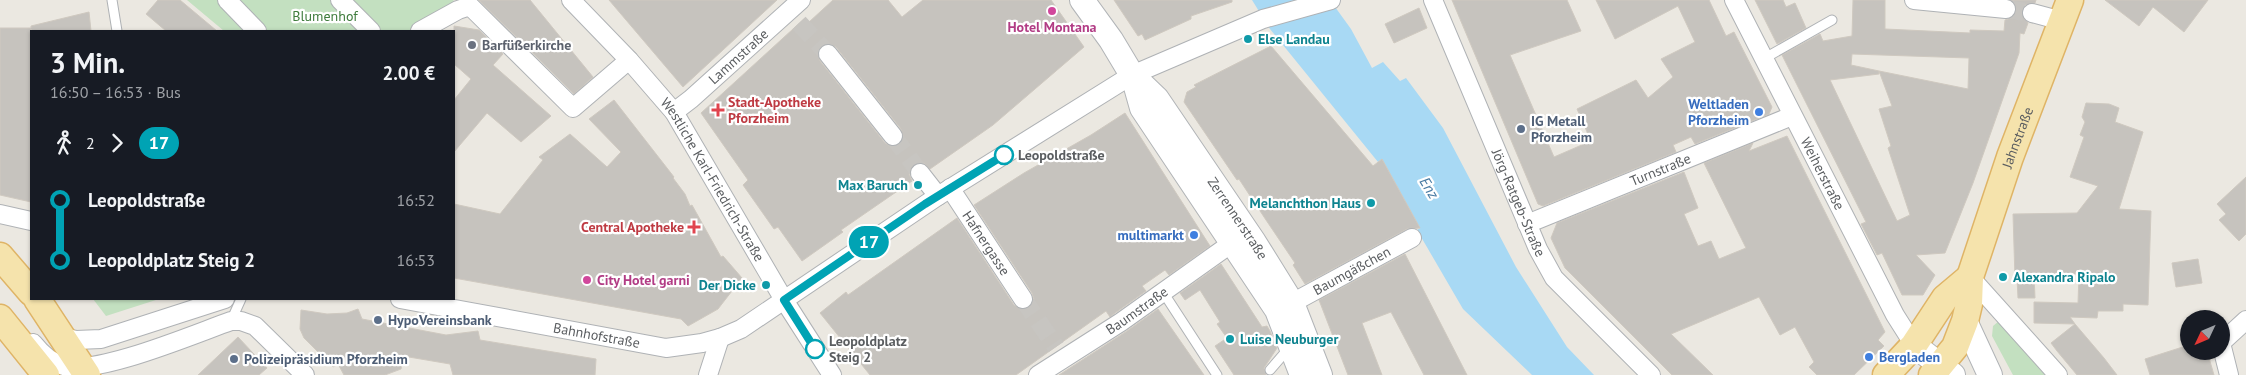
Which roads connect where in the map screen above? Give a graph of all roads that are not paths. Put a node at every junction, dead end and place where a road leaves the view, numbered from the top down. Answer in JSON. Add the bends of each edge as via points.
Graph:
{"nodes":[{"id":1,"x":112,"y":0,"type":"edge"},
{"id":2,"x":227,"y":0,"type":"edge"},
{"id":3,"x":340,"y":0,"type":"edge"},
{"id":4,"x":571,"y":0,"type":"edge"},
{"id":5,"x":1082,"y":0,"type":"edge"},
{"id":6,"x":1330,"y":0,"type":"edge"},
{"id":7,"x":1433,"y":0,"type":"edge"},
{"id":8,"x":1734,"y":0,"type":"edge"},
{"id":9,"x":1914,"y":0,"type":"edge"},
{"id":10,"x":2006,"y":9,"type":"tunnel mouth"},
{"id":11,"x":2066,"y":10,"type":"edge"},
{"id":12,"x":796,"y":11,"type":"edge"},
{"id":13,"x":2032,"y":13,"type":"tunnel mouth"},
{"id":14,"x":1832,"y":20,"type":"dead end"},
{"id":15,"x":118,"y":30,"type":"edge"},
{"id":16,"x":256,"y":30,"type":"edge"},
{"id":17,"x":370,"y":30,"type":"edge"},
{"id":18,"x":422,"y":30,"type":"edge"},
{"id":19,"x":828,"y":54,"type":"tunnel mouth"},
{"id":20,"x":1765,"y":58,"type":"junction"},
{"id":21,"x":629,"y":60,"type":"junction"},
{"id":22,"x":1132,"y":75,"type":"junction"},
{"id":23,"x":674,"y":112,"type":"junction"},
{"id":24,"x":1792,"y":116,"type":"junction"},
{"id":25,"x":893,"y":136,"type":"tunnel mouth"},
{"id":26,"x":920,"y":173,"type":"tunnel mouth"},
{"id":27,"x":944,"y":192,"type":"junction"},
{"id":28,"x":0,"y":214,"type":"edge"},
{"id":29,"x":30,"y":221,"type":"edge"},
{"id":30,"x":1527,"y":224,"type":"junction"},
{"id":31,"x":1412,"y":238,"type":"dead end"},
{"id":32,"x":1232,"y":243,"type":"junction"},
{"id":33,"x":0,"y":256,"type":"edge"},
{"id":34,"x":1970,"y":277,"type":"junction"},
{"id":35,"x":30,"y":291,"type":"edge"},
{"id":36,"x":1163,"y":292,"type":"junction"},
{"id":37,"x":1023,"y":299,"type":"tunnel mouth"},
{"id":38,"x":38,"y":300,"type":"edge"},
{"id":39,"x":222,"y":300,"type":"edge"},
{"id":40,"x":241,"y":300,"type":"edge"},
{"id":41,"x":405,"y":300,"type":"edge"},
{"id":42,"x":784,"y":300,"type":"junction"},
{"id":43,"x":1292,"y":303,"type":"junction"},
{"id":44,"x":0,"y":317,"type":"edge"},
{"id":45,"x":2246,"y":320,"type":"edge"},
{"id":46,"x":231,"y":321,"type":"junction"},
{"id":47,"x":1965,"y":321,"type":"junction"},
{"id":48,"x":2230,"y":335,"type":"edge"},
{"id":49,"x":63,"y":337,"type":"junction"},
{"id":50,"x":720,"y":338,"type":"junction"},
{"id":51,"x":101,"y":339,"type":"junction"},
{"id":52,"x":1914,"y":345,"type":"junction"},
{"id":53,"x":1291,"y":346,"type":"junction"},
{"id":54,"x":2225,"y":360,"type":"edge"},
{"id":55,"x":1270,"y":370,"type":"dead end"},
{"id":56,"x":85,"y":371,"type":"edge"},
{"id":57,"x":1938,"y":372,"type":"edge"},
{"id":58,"x":46,"y":375,"type":"edge"},
{"id":59,"x":305,"y":375,"type":"edge"},
{"id":60,"x":708,"y":375,"type":"edge"},
{"id":61,"x":832,"y":375,"type":"edge"},
{"id":62,"x":1038,"y":375,"type":"edge"},
{"id":63,"x":1217,"y":375,"type":"edge"},
{"id":64,"x":1302,"y":375,"type":"edge"},
{"id":65,"x":1320,"y":375,"type":"edge"},
{"id":66,"x":1650,"y":375,"type":"edge"},
{"id":67,"x":1886,"y":375,"type":"edge"},
{"id":68,"x":1990,"y":375,"type":"edge"},
{"id":69,"x":2058,"y":375,"type":"edge"},
{"id":70,"x":2229,"y":375,"type":"edge"}],
"edges":[{"from":1,"to":15,"type":"lane"},
{"from":2,"to":16,"type":"street"},
{"from":3,"to":17,"type":"street"},
{"from":4,"to":21,"type":"street","name":"Westliche Karl-Friedrich-Straße"},
{"from":5,"to":22,"type":"main road","name":"Zerrennerstraße"},
{"from":6,"to":22,"type":"street","via":[[1261,20]]},
{"from":7,"to":30,"type":"street","name":"Jörg-Ratgeb-Straße"},
{"from":8,"to":20,"type":"street","name":"Weiherstraße"},
{"from":9,"to":10,"type":"street"},
{"from":11,"to":13,"type":"street"},
{"from":11,"to":34,"type":"main road","name":"Jahnstraße","via":[[2010,156]]},
{"from":12,"to":23,"type":"street","name":"Lammstraße"},
{"from":14,"to":20,"type":"lane"},
{"from":18,"to":21,"type":"street","via":[[470,6],[573,108]]},
{"from":19,"to":25,"type":"street"},
{"from":20,"to":24,"type":"street","name":"Weiherstraße"},
{"from":21,"to":23,"type":"street","name":"Westliche Karl-Friedrich-Straße"},
{"from":22,"to":27,"type":"street"},
{"from":22,"to":32,"type":"main road","name":"Zerrennerstraße","via":[[1142,108]]},
{"from":22,"to":43,"type":"main road","name":"Zerrennerstraße","via":[[1157,99]]},
{"from":23,"to":42,"type":"street","name":"Westliche Karl-Friedrich-Straße"},
{"from":24,"to":30,"type":"street","name":"Turnstraße"},
{"from":24,"to":52,"type":"street","name":"Weiherstraße","via":[[1894,315]]},
{"from":26,"to":27,"type":"street","name":"Hafnergasse"},
{"from":27,"to":37,"type":"street","name":"Hafnergasse"},
{"from":27,"to":42,"type":"street"},
{"from":28,"to":29,"type":"street"},
{"from":30,"to":66,"type":"street","name":"Jörg-Ratgeb-Straße","via":[[1554,278]]},
{"from":31,"to":43,"type":"street","name":"Baumgäßchen"},
{"from":32,"to":36,"type":"street","name":"Baumstraße"},
{"from":32,"to":53,"type":"main road","name":"Zerrennerstraße","via":[[1277,310]]},
{"from":33,"to":35,"type":"main road"},
{"from":34,"to":47,"type":"main road","name":"Jahnstraße"},
{"from":34,"to":52,"type":"main road","via":[[1945,298]]},
{"from":34,"to":69,"type":"street"},
{"from":36,"to":62,"type":"street","name":"Baumstraße","via":[[1123,326],[1062,358]]},
{"from":36,"to":63,"type":"lane"},
{"from":38,"to":49,"type":"main road"},
{"from":39,"to":51,"type":"street"},
{"from":40,"to":46,"type":"lane"},
{"from":41,"to":50,"type":"street","name":"Bahnhofstraße","via":[[666,348]]},
{"from":42,"to":50,"type":"street","name":"Bahnhofstraße","via":[[754,321]]},
{"from":42,"to":61,"type":"street","name":"Westliche Karl-Friedrich-Straße"},
{"from":43,"to":65,"type":"main road","name":"Zerrennerstraße"},
{"from":44,"to":56,"type":"street","via":[[27,336],[54,362]]},
{"from":44,"to":58,"type":"main road"},
{"from":45,"to":48,"type":"street"},
{"from":46,"to":56,"type":"street"},
{"from":46,"to":59,"type":"street","via":[[241,320],[255,326]]},
{"from":47,"to":57,"type":"main road","name":"Jahnstraße","via":[[1955,347]]},
{"from":47,"to":68,"type":"main road"},
{"from":49,"to":51,"type":"street"},
{"from":49,"to":56,"type":"main road"},
{"from":50,"to":60,"type":"street"},
{"from":51,"to":56,"type":"street","via":[[86,354]]},
{"from":52,"to":57,"type":"main road"},
{"from":52,"to":67,"type":"main road"},
{"from":53,"to":55,"type":"lane"},
{"from":53,"to":64,"type":"main road","name":"Zerrennerstraße"},
{"from":54,"to":70,"type":"street"}]}
